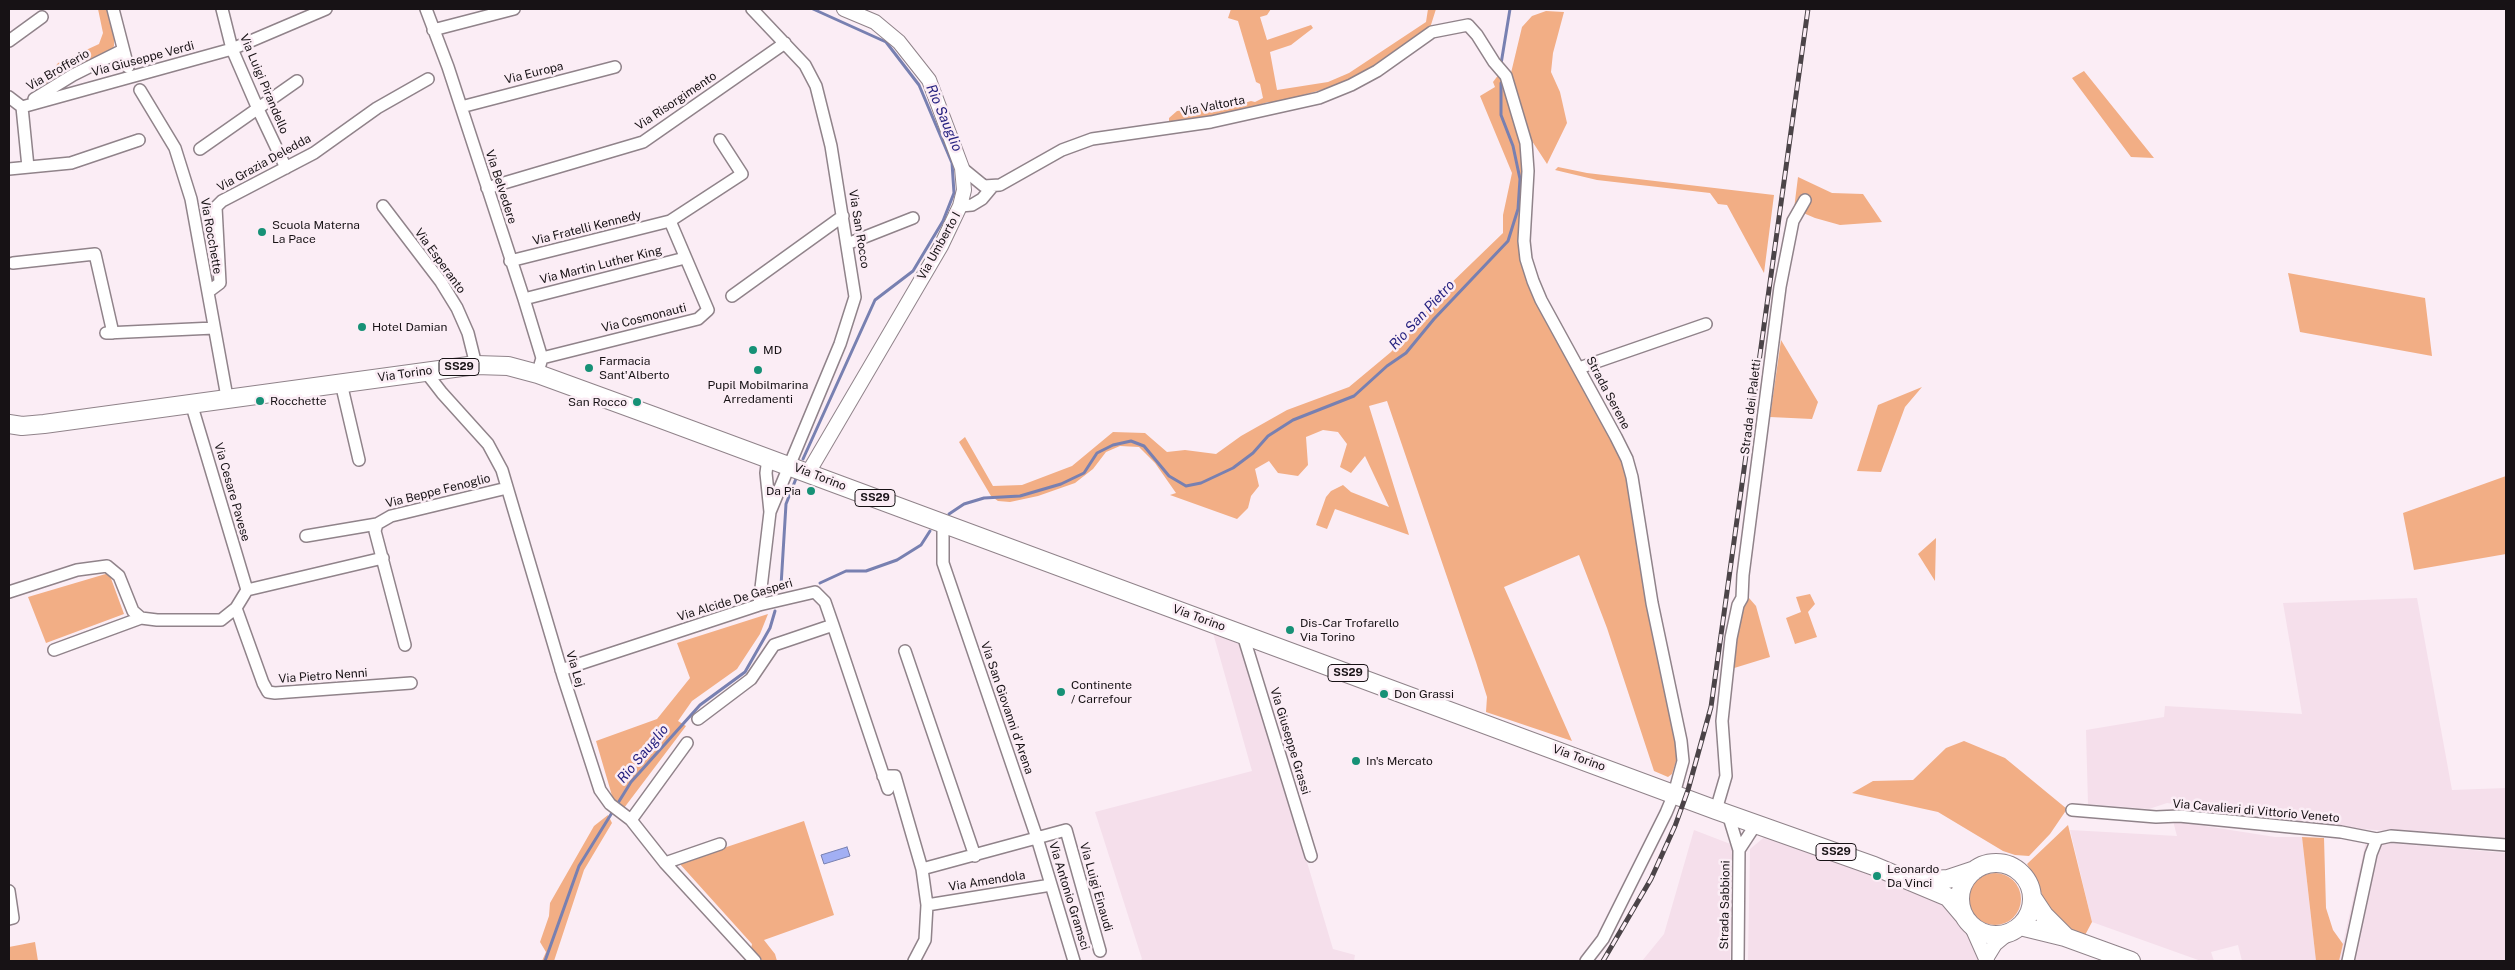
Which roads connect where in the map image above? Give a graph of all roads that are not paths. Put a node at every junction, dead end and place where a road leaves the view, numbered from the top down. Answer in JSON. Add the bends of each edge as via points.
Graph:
{"nodes":[{"id":1,"x":113,"y":9,"type":"edge"},
{"id":2,"x":222,"y":9,"type":"edge"},
{"id":3,"x":326,"y":9,"type":"edge"},
{"id":4,"x":426,"y":9,"type":"edge"},
{"id":5,"x":514,"y":9,"type":"edge"},
{"id":6,"x":752,"y":9,"type":"edge"},
{"id":7,"x":844,"y":9,"type":"edge"},
{"id":8,"x":42,"y":17,"type":"dead end"},
{"id":9,"x":433,"y":30,"type":"junction"},
{"id":10,"x":1432,"y":32,"type":"joint"},
{"id":11,"x":9,"y":41,"type":"edge"},
{"id":12,"x":785,"y":43,"type":"junction"},
{"id":13,"x":232,"y":49,"type":"junction"},
{"id":14,"x":123,"y":50,"type":"junction"},
{"id":15,"x":128,"y":67,"type":"dead end"},
{"id":16,"x":615,"y":67,"type":"dead end"},
{"id":17,"x":428,"y":79,"type":"dead end"},
{"id":18,"x":296,"y":81,"type":"dead end"},
{"id":19,"x":140,"y":90,"type":"dead end"},
{"id":20,"x":9,"y":97,"type":"edge"},
{"id":21,"x":461,"y":106,"type":"junction"},
{"id":22,"x":22,"y":107,"type":"junction"},
{"id":23,"x":258,"y":109,"type":"junction"},
{"id":24,"x":139,"y":140,"type":"dead end"},
{"id":25,"x":720,"y":140,"type":"dead end"},
{"id":26,"x":200,"y":149,"type":"dead end"},
{"id":27,"x":28,"y":167,"type":"junction"},
{"id":28,"x":286,"y":168,"type":"junction"},
{"id":29,"x":962,"y":168,"type":"junction"},
{"id":30,"x":9,"y":169,"type":"edge"},
{"id":31,"x":992,"y":187,"type":"junction"},
{"id":32,"x":487,"y":188,"type":"junction"},
{"id":33,"x":1806,"y":200,"type":"dead end"},
{"id":34,"x":383,"y":206,"type":"dead end"},
{"id":35,"x":960,"y":206,"type":"junction"},
{"id":36,"x":843,"y":216,"type":"junction"},
{"id":37,"x":913,"y":218,"type":"dead end"},
{"id":38,"x":670,"y":221,"type":"junction"},
{"id":39,"x":847,"y":244,"type":"junction"},
{"id":40,"x":685,"y":258,"type":"junction"},
{"id":41,"x":510,"y":261,"type":"junction"},
{"id":42,"x":13,"y":263,"type":"dead end"},
{"id":43,"x":208,"y":292,"type":"junction"},
{"id":44,"x":732,"y":296,"type":"dead end"},
{"id":45,"x":524,"y":298,"type":"junction"},
{"id":46,"x":1706,"y":324,"type":"dead end"},
{"id":47,"x":214,"y":328,"type":"junction"},
{"id":48,"x":476,"y":365,"type":"junction"},
{"id":49,"x":540,"y":366,"type":"junction"},
{"id":50,"x":1578,"y":368,"type":"junction"},
{"id":51,"x":424,"y":371,"type":"junction"},
{"id":52,"x":341,"y":383,"type":"junction"},
{"id":53,"x":226,"y":397,"type":"junction"},
{"id":54,"x":191,"y":403,"type":"junction"},
{"id":55,"x":13,"y":427,"type":"edge"},
{"id":56,"x":768,"y":458,"type":"junction"},
{"id":57,"x":359,"y":460,"type":"dead end"},
{"id":58,"x":789,"y":466,"type":"junction"},
{"id":59,"x":808,"y":473,"type":"junction"},
{"id":60,"x":507,"y":488,"type":"junction"},
{"id":61,"x":770,"y":512,"type":"junction"},
{"id":62,"x":377,"y":524,"type":"junction"},
{"id":63,"x":943,"y":524,"type":"junction"},
{"id":64,"x":306,"y":536,"type":"dead end"},
{"id":65,"x":383,"y":558,"type":"junction"},
{"id":66,"x":247,"y":590,"type":"junction"},
{"id":67,"x":9,"y":592,"type":"edge"},
{"id":68,"x":759,"y":605,"type":"junction"},
{"id":69,"x":236,"y":608,"type":"junction"},
{"id":70,"x":141,"y":618,"type":"junction"},
{"id":71,"x":833,"y":625,"type":"junction"},
{"id":72,"x":1243,"y":635,"type":"junction"},
{"id":73,"x":405,"y":645,"type":"dead end"},
{"id":74,"x":54,"y":650,"type":"dead end"},
{"id":75,"x":905,"y":651,"type":"dead end"},
{"id":76,"x":561,"y":670,"type":"junction"},
{"id":77,"x":410,"y":683,"type":"dead end"},
{"id":78,"x":698,"y":719,"type":"dead end"},
{"id":79,"x":687,"y":743,"type":"dead end"},
{"id":80,"x":883,"y":776,"type":"junction"},
{"id":81,"x":888,"y":789,"type":"dead end"},
{"id":82,"x":1674,"y":794,"type":"junction"},
{"id":83,"x":2072,"y":810,"type":"dead end"},
{"id":84,"x":1722,"y":812,"type":"junction"},
{"id":85,"x":631,"y":820,"type":"junction"},
{"id":86,"x":1756,"y":824,"type":"junction"},
{"id":87,"x":1037,"y":838,"type":"junction"},
{"id":88,"x":2377,"y":839,"type":"junction"},
{"id":89,"x":720,"y":844,"type":"dead end"},
{"id":90,"x":2506,"y":845,"type":"edge"},
{"id":91,"x":1739,"y":850,"type":"junction"},
{"id":92,"x":975,"y":856,"type":"junction"},
{"id":93,"x":1311,"y":856,"type":"dead end"},
{"id":94,"x":665,"y":862,"type":"junction"},
{"id":95,"x":922,"y":869,"type":"junction"},
{"id":96,"x":1975,"y":870,"type":"junction"},
{"id":97,"x":1915,"y":881,"type":"junction"},
{"id":98,"x":1051,"y":885,"type":"junction"},
{"id":99,"x":9,"y":892,"type":"edge"},
{"id":100,"x":2032,"y":897,"type":"junction"},
{"id":101,"x":927,"y":905,"type":"junction"},
{"id":102,"x":9,"y":919,"type":"edge"},
{"id":103,"x":1968,"y":921,"type":"junction"},
{"id":104,"x":2014,"y":930,"type":"junction"},
{"id":105,"x":2065,"y":937,"type":"junction"},
{"id":106,"x":1100,"y":951,"type":"dead end"},
{"id":107,"x":744,"y":956,"type":"edge"},
{"id":108,"x":1987,"y":959,"type":"edge"},
{"id":109,"x":755,"y":961,"type":"edge"},
{"id":110,"x":914,"y":961,"type":"edge"},
{"id":111,"x":1074,"y":961,"type":"edge"},
{"id":112,"x":1586,"y":961,"type":"edge"},
{"id":113,"x":1738,"y":961,"type":"edge"},
{"id":114,"x":2131,"y":961,"type":"edge"},
{"id":115,"x":2348,"y":961,"type":"edge"}],
"edges":[{"from":1,"to":14,"type":"street"},
{"from":2,"to":13,"type":"street","name":"Via Luigi Pirandello"},
{"from":3,"to":13,"type":"street","name":"Via Giuseppe Verdi"},
{"from":4,"to":9,"type":"street","name":"Via Belvedere"},
{"from":5,"to":9,"type":"street"},
{"from":6,"to":12,"type":"street","name":"Via San Rocco"},
{"from":7,"to":29,"type":"street","name":"Via Umberto I","via":[[875,22],[899,42],[929,80]]},
{"from":8,"to":11,"type":"street"},
{"from":9,"to":21,"type":"street","name":"Via Belvedere"},
{"from":10,"to":31,"type":"street","name":"Via Valtorta","via":[[1377,71],[1319,98],[1211,122],[1092,138]]},
{"from":10,"to":50,"type":"street","name":"Strada Serene","via":[[1468,25],[1506,76],[1526,143],[1526,259],[1541,300]]},
{"from":12,"to":32,"type":"street","name":"Via Risorgimento","via":[[643,142]]},
{"from":12,"to":36,"type":"street","name":"Via San Rocco","via":[[805,65],[816,86],[832,146]]},
{"from":13,"to":22,"type":"street","name":"Via Giuseppe Verdi"},
{"from":13,"to":23,"type":"street","name":"Via Luigi Pirandello"},
{"from":14,"to":15,"type":"street"},
{"from":14,"to":22,"type":"street","name":"Via Brofferio","via":[[73,75]]},
{"from":16,"to":21,"type":"street","name":"Via Europa"},
{"from":17,"to":28,"type":"street","name":"Via Grazia Deledda","via":[[377,108],[314,154]]},
{"from":18,"to":23,"type":"street"},
{"from":19,"to":43,"type":"street","name":"Via Rocchette","via":[[175,148],[192,199]]},
{"from":20,"to":22,"type":"street","name":"Via Brofferio"},
{"from":21,"to":32,"type":"street","name":"Via Belvedere"},
{"from":22,"to":27,"type":"street"},
{"from":23,"to":26,"type":"street"},
{"from":23,"to":28,"type":"street","name":"Via Luigi Pirandello"},
{"from":24,"to":27,"type":"street","via":[[71,163]]},
{"from":25,"to":38,"type":"street","via":[[742,174]]},
{"from":27,"to":30,"type":"street"},
{"from":28,"to":43,"type":"street","name":"Via Grazia Deledda","via":[[216,207],[220,283]]},
{"from":29,"to":31,"type":"street","via":[[974,180]]},
{"from":29,"to":35,"type":"street","name":"Via Umberto I","via":[[964,190]]},
{"from":31,"to":35,"type":"street","name":"Via Valtorta","via":[[972,205]]},
{"from":32,"to":41,"type":"street","name":"Via Belvedere"},
{"from":33,"to":84,"type":"street","name":"Strada dei Paletti","via":[[1793,221],[1780,287],[1742,598],[1731,638],[1722,721],[1726,776]]},
{"from":34,"to":48,"type":"street","name":"Via Esperanto","via":[[457,308],[468,333]]},
{"from":35,"to":59,"type":"street","name":"Via Umberto I"},
{"from":36,"to":39,"type":"street","name":"Via San Rocco"},
{"from":36,"to":44,"type":"street"},
{"from":37,"to":39,"type":"street"},
{"from":38,"to":40,"type":"street","name":"Via Cosmonauti"},
{"from":38,"to":41,"type":"street","name":"Via Fratelli Kennedy"},
{"from":39,"to":58,"type":"street","name":"Via San Rocco","via":[[855,297],[840,344]]},
{"from":40,"to":45,"type":"street","name":"Via Martin Luther King"},
{"from":40,"to":49,"type":"street","name":"Via Cosmonauti","via":[[708,310],[704,315]]},
{"from":41,"to":45,"type":"street","name":"Via Belvedere"},
{"from":42,"to":47,"type":"street","via":[[95,254],[110,333]]},
{"from":43,"to":47,"type":"street","name":"Via Rocchette"},
{"from":45,"to":49,"type":"street","name":"Via Belvedere"},
{"from":46,"to":50,"type":"street"},
{"from":47,"to":53,"type":"street","name":"Via Rocchette"},
{"from":48,"to":49,"type":"main road","name":"Via Torino","number":"SS29"},
{"from":48,"to":51,"type":"main road","name":"Via Torino","number":"SS29"},
{"from":49,"to":56,"type":"main road","name":"Via Torino","number":"SS29"},
{"from":50,"to":82,"type":"street","name":"Strada Serene","via":[[1624,452],[1632,477],[1652,603],[1681,741],[1683,761]]},
{"from":51,"to":52,"type":"main road","name":"Via Torino","number":"SS29"},
{"from":51,"to":60,"type":"street","name":"Via Lej","via":[[488,444],[502,470]]},
{"from":52,"to":53,"type":"main road","name":"Via Torino","number":"SS29"},
{"from":52,"to":57,"type":"street"},
{"from":53,"to":54,"type":"main road","name":"Via Torino","number":"SS29"},
{"from":54,"to":55,"type":"main road","name":"Via Torino","number":"SS29"},
{"from":54,"to":66,"type":"street","name":"Via Cesare Pavese"},
{"from":56,"to":58,"type":"main road","name":"Via Torino","number":"SS29"},
{"from":56,"to":61,"type":"street","via":[[766,473]]},
{"from":58,"to":59,"type":"main road","name":"Via Torino","number":"SS29"},
{"from":58,"to":61,"type":"street","name":"Via San Rocco"},
{"from":59,"to":63,"type":"main road","name":"Via Torino","number":"SS29"},
{"from":60,"to":62,"type":"street","name":"Via Beppe Fenoglio","via":[[391,516]]},
{"from":60,"to":76,"type":"street","name":"Via Lej"},
{"from":61,"to":68,"type":"street"},
{"from":62,"to":64,"type":"street","name":"Via Beppe Fenoglio"},
{"from":62,"to":65,"type":"street","name":"Via Beppe Fenoglio","via":[[375,531]]},
{"from":63,"to":72,"type":"main road","name":"Via Torino","number":"SS29"},
{"from":63,"to":87,"type":"street","name":"Via San Giovanni d'Arena","via":[[942,563]]},
{"from":65,"to":66,"type":"street"},
{"from":65,"to":73,"type":"street","name":"Via Beppe Fenoglio"},
{"from":66,"to":69,"type":"street"},
{"from":67,"to":70,"type":"street","via":[[78,570],[107,566],[119,576],[133,611]]},
{"from":68,"to":71,"type":"street","name":"Via Alcide De Gasperi","via":[[815,592],[825,602]]},
{"from":68,"to":76,"type":"street","name":"Via Alcide De Gasperi"},
{"from":69,"to":70,"type":"street","via":[[221,620]]},
{"from":69,"to":77,"type":"street","name":"Via Pietro Nenni","via":[[262,684],[268,692]]},
{"from":70,"to":74,"type":"street"},
{"from":71,"to":78,"type":"street","via":[[774,646],[751,679]]},
{"from":71,"to":80,"type":"street","name":"Via Alcide De Gasperi"},
{"from":72,"to":82,"type":"main road","name":"Via Torino","number":"SS29"},
{"from":72,"to":93,"type":"street","name":"Via Giuseppe Grassi"},
{"from":75,"to":92,"type":"street"},
{"from":76,"to":85,"type":"street","name":"Via Lej","via":[[600,790],[610,804]]},
{"from":79,"to":85,"type":"street"},
{"from":80,"to":81,"type":"street","name":"Via Alcide De Gasperi"},
{"from":80,"to":95,"type":"street","via":[[895,776]]},
{"from":82,"to":84,"type":"main road","name":"Via Torino","number":"SS29"},
{"from":82,"to":112,"type":"street","via":[[1603,939]]},
{"from":83,"to":88,"type":"street","name":"Via Cavalieri di Vittorio Veneto","via":[[2156,818],[2180,816],[2341,832]]},
{"from":84,"to":86,"type":"main road","name":"Via Torino","number":"SS29"},
{"from":84,"to":91,"type":"street","name":"Strada Sabbioni"},
{"from":85,"to":94,"type":"street","name":"Via Lej"},
{"from":86,"to":91,"type":"street","name":"Strada Sabbioni"},
{"from":86,"to":97,"type":"main road","name":"Via Torino","number":"SS29"},
{"from":87,"to":92,"type":"street"},
{"from":87,"to":98,"type":"street","name":"Via Antonio Gramsci"},
{"from":87,"to":106,"type":"street","name":"Via Luigi Einaudi","via":[[1066,830]]},
{"from":88,"to":90,"type":"street","name":"Via Cavalieri di Vittorio Veneto","via":[[2391,836]]},
{"from":88,"to":115,"type":"street","via":[[2372,848]]},
{"from":89,"to":94,"type":"street"},
{"from":91,"to":113,"type":"street","name":"Strada Sabbioni"},
{"from":92,"to":95,"type":"street"},
{"from":94,"to":107,"type":"street","name":"Via Lej"},
{"from":95,"to":101,"type":"street"},
{"from":96,"to":97,"type":"main road","name":"Via Torino","number":"SS29","via":[[1948,879]]},
{"from":96,"to":100,"type":"main road","via":[[1989,864],[2009,866],[2027,880]]},
{"from":96,"to":103,"type":"main road","via":[[1961,891],[1961,903]]},
{"from":97,"to":103,"type":"main road","name":"Via Torino","number":"SS29","via":[[1948,897]]},
{"from":98,"to":101,"type":"street","name":"Via Amendola"},
{"from":98,"to":111,"type":"street","name":"Via Antonio Gramsci"},
{"from":99,"to":102,"type":"street","via":[[13,918]]},
{"from":100,"to":104,"type":"main road","via":[[2028,916]]},
{"from":100,"to":105,"type":"main road"},
{"from":101,"to":110,"type":"street","via":[[925,940]]},
{"from":103,"to":104,"type":"main road","via":[[1987,934]]},
{"from":103,"to":108,"type":"street"},
{"from":104,"to":105,"type":"main road"},
{"from":104,"to":108,"type":"street","via":[[1995,944]]},
{"from":105,"to":114,"type":"main road"},
{"from":107,"to":109,"type":"street","name":"Via Lej"}]}
